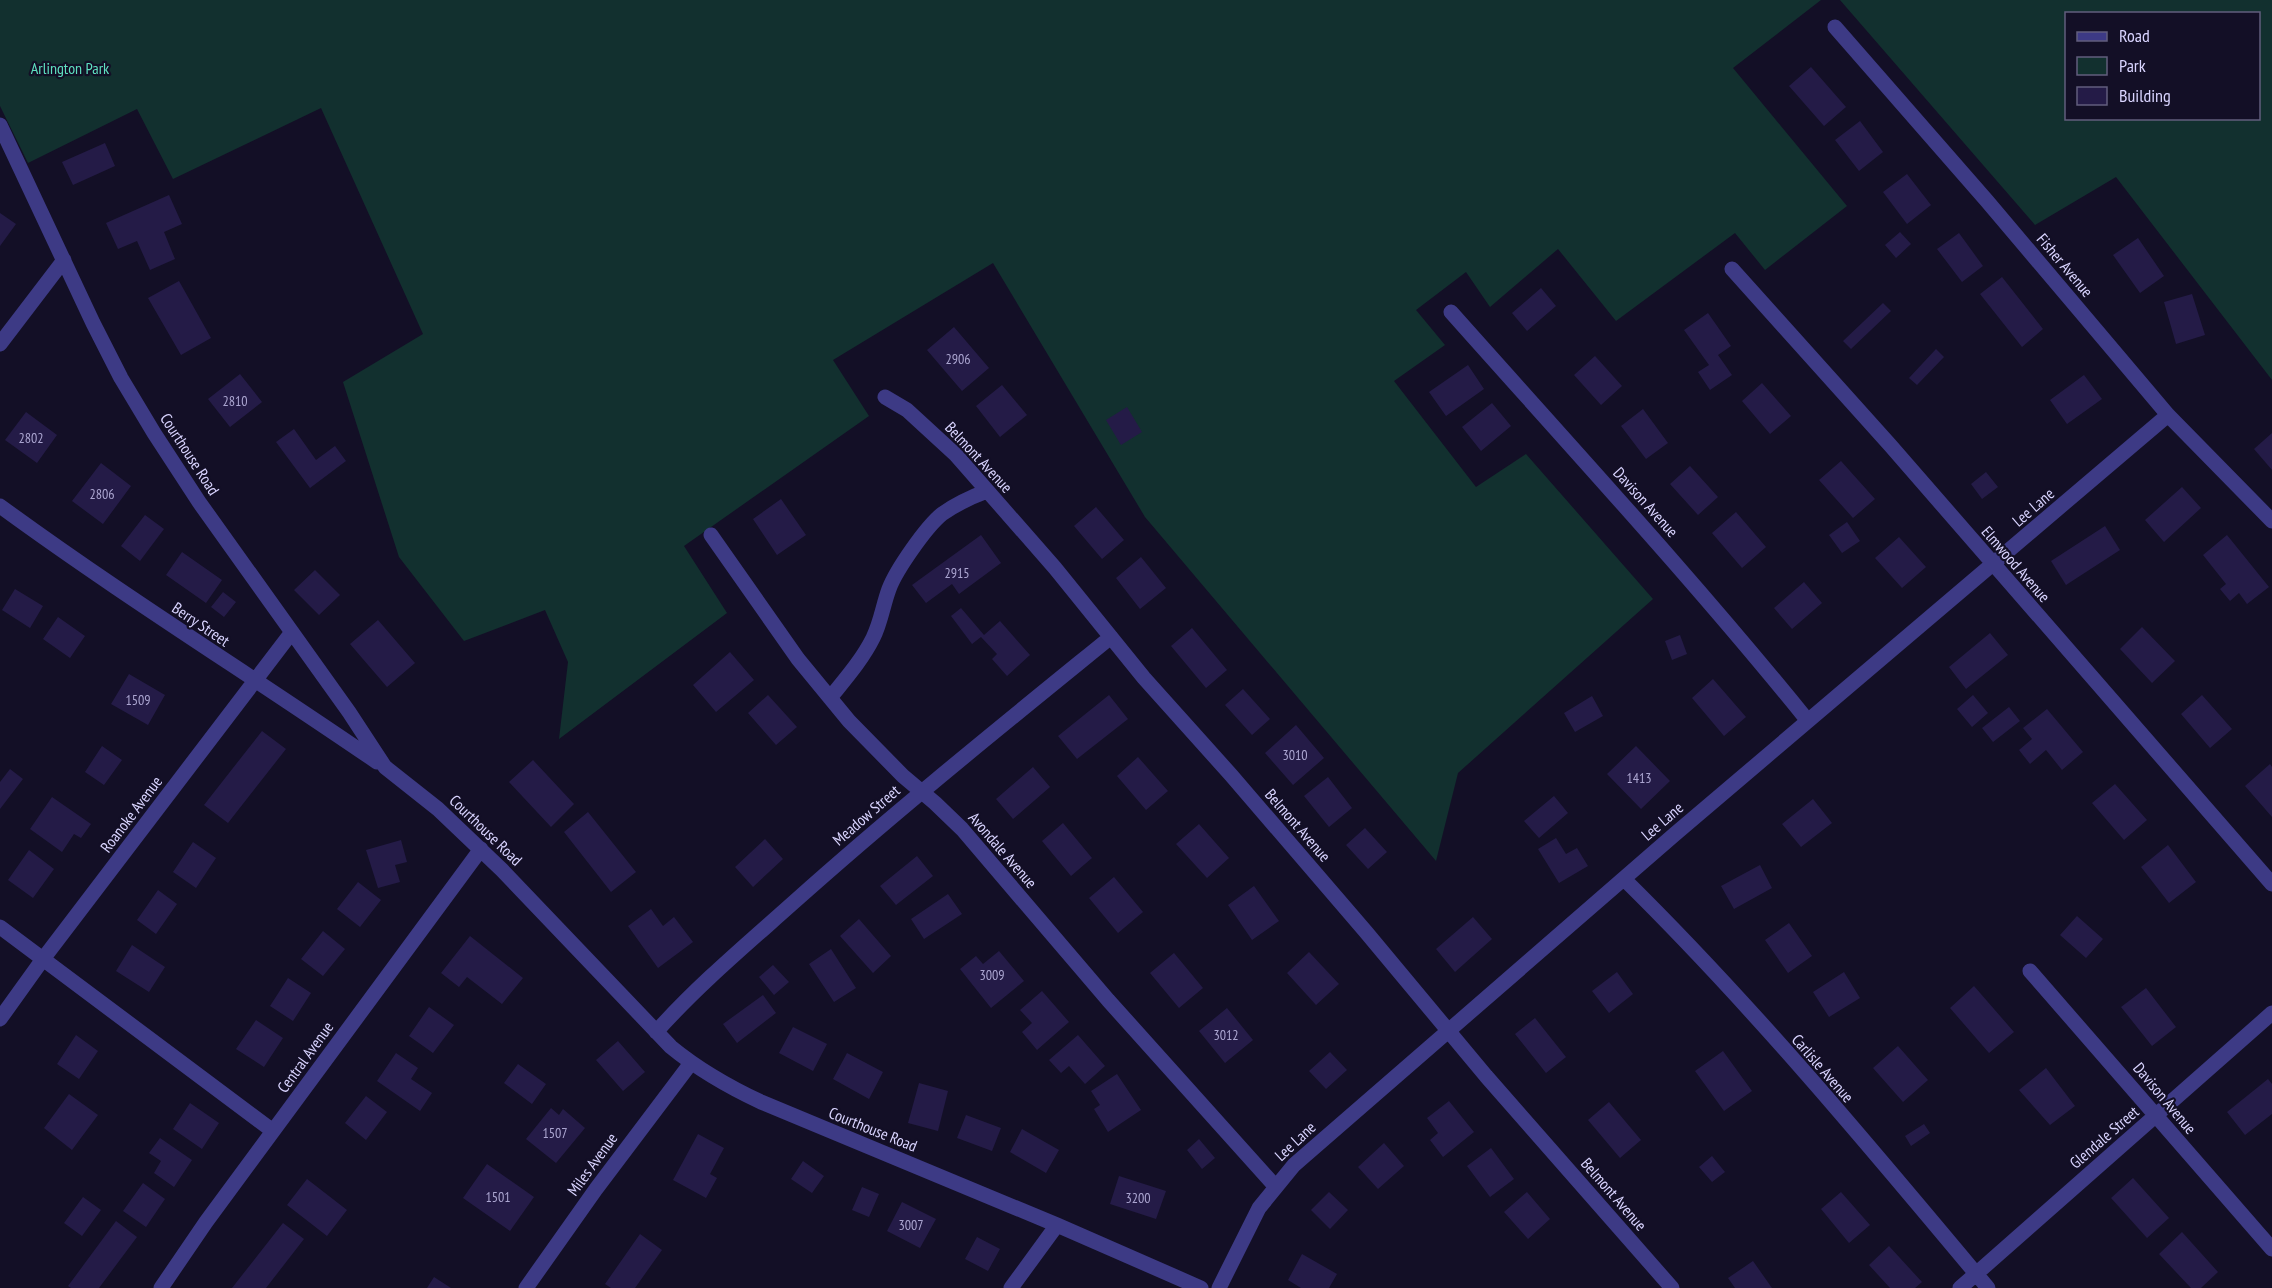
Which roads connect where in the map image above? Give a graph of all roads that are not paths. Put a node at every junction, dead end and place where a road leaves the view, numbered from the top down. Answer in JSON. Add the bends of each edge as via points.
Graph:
{"nodes":[{"id":1,"x":1835,"y":27,"type":"dead end"},
{"id":2,"x":0,"y":125,"type":"edge"},
{"id":3,"x":64,"y":260,"type":"junction"},
{"id":4,"x":1732,"y":269,"type":"dead end"},
{"id":5,"x":1451,"y":312,"type":"dead end"},
{"id":6,"x":0,"y":344,"type":"edge"},
{"id":7,"x":885,"y":397,"type":"dead end"},
{"id":8,"x":2168,"y":415,"type":"junction"},
{"id":9,"x":987,"y":491,"type":"junction"},
{"id":10,"x":0,"y":506,"type":"edge"},
{"id":11,"x":2272,"y":521,"type":"edge"},
{"id":12,"x":711,"y":535,"type":"dead end"},
{"id":13,"x":1993,"y":565,"type":"junction"},
{"id":14,"x":292,"y":632,"type":"junction"},
{"id":15,"x":1111,"y":637,"type":"junction"},
{"id":16,"x":255,"y":681,"type":"junction"},
{"id":17,"x":830,"y":698,"type":"junction"},
{"id":18,"x":1808,"y":721,"type":"junction"},
{"id":19,"x":385,"y":767,"type":"junction"},
{"id":20,"x":921,"y":792,"type":"junction"},
{"id":21,"x":481,"y":849,"type":"junction"},
{"id":22,"x":1624,"y":879,"type":"junction"},
{"id":23,"x":2272,"y":884,"type":"edge"},
{"id":24,"x":0,"y":927,"type":"edge"},
{"id":25,"x":43,"y":959,"type":"junction"},
{"id":26,"x":2030,"y":971,"type":"dead end"},
{"id":27,"x":2272,"y":1013,"type":"edge"},
{"id":28,"x":0,"y":1018,"type":"edge"},
{"id":29,"x":1448,"y":1031,"type":"junction"},
{"id":30,"x":656,"y":1032,"type":"junction"},
{"id":31,"x":690,"y":1063,"type":"junction"},
{"id":32,"x":2155,"y":1116,"type":"junction"},
{"id":33,"x":273,"y":1131,"type":"junction"},
{"id":34,"x":1275,"y":1186,"type":"junction"},
{"id":35,"x":1057,"y":1225,"type":"junction"},
{"id":36,"x":2272,"y":1249,"type":"edge"},
{"id":37,"x":1976,"y":1274,"type":"junction"},
{"id":38,"x":161,"y":1288,"type":"edge"},
{"id":39,"x":526,"y":1288,"type":"edge"},
{"id":40,"x":1011,"y":1288,"type":"edge"},
{"id":41,"x":1201,"y":1288,"type":"edge"},
{"id":42,"x":1219,"y":1288,"type":"edge"},
{"id":43,"x":1672,"y":1288,"type":"edge"},
{"id":44,"x":1960,"y":1288,"type":"edge"},
{"id":45,"x":1988,"y":1288,"type":"edge"}],
"edges":[{"from":1,"to":8,"type":"street","name":"Fisher Avenue"},
{"from":2,"to":3,"type":"street","name":"Courthouse Road"},
{"from":3,"to":6,"type":"street"},
{"from":3,"to":14,"type":"street","name":"Courthouse Road","via":[[121,378],[154,433]]},
{"from":4,"to":13,"type":"street","name":"Elmwood Avenue"},
{"from":5,"to":18,"type":"street","name":"Davison Avenue","via":[[1662,546]]},
{"from":7,"to":9,"type":"street","name":"Belmont Avenue","via":[[931,431]]},
{"from":8,"to":11,"type":"street","name":"Fisher Avenue"},
{"from":8,"to":13,"type":"street","name":"Lee Lane"},
{"from":9,"to":15,"type":"street","name":"Belmont Avenue"},
{"from":9,"to":17,"type":"street","via":[[940,516],[904,561],[889,588],[873,638]]},
{"from":10,"to":16,"type":"street","name":"Berry Street"},
{"from":12,"to":17,"type":"street","name":"Avondale Avenue"},
{"from":13,"to":18,"type":"street","name":"Lee Lane"},
{"from":13,"to":23,"type":"street","name":"Elmwood Avenue"},
{"from":14,"to":16,"type":"street","name":"Roanoke Avenue"},
{"from":14,"to":19,"type":"street","name":"Courthouse Road"},
{"from":15,"to":20,"type":"street","name":"Meadow Street"},
{"from":15,"to":29,"type":"street","name":"Belmont Avenue"},
{"from":16,"to":19,"type":"street","name":"Berry Street"},
{"from":16,"to":25,"type":"street","name":"Roanoke Avenue"},
{"from":17,"to":20,"type":"street","name":"Avondale Avenue"},
{"from":18,"to":22,"type":"street","name":"Lee Lane"},
{"from":19,"to":21,"type":"street","name":"Courthouse Road"},
{"from":20,"to":30,"type":"street","name":"Meadow Street","via":[[688,996]]},
{"from":20,"to":34,"type":"street","name":"Avondale Avenue","via":[[962,829]]},
{"from":21,"to":30,"type":"street","name":"Courthouse Road"},
{"from":21,"to":33,"type":"street","name":"Central Avenue"},
{"from":22,"to":29,"type":"street","name":"Lee Lane"},
{"from":22,"to":37,"type":"street","name":"Carlisle Avenue","via":[[1674,927],[1772,1036]]},
{"from":24,"to":25,"type":"street"},
{"from":25,"to":28,"type":"street","name":"Roanoke Avenue"},
{"from":25,"to":33,"type":"street"},
{"from":26,"to":32,"type":"street","name":"Davison Avenue"},
{"from":27,"to":32,"type":"street","name":"Glendale Street"},
{"from":29,"to":34,"type":"street","name":"Lee Lane"},
{"from":29,"to":43,"type":"street","name":"Belmont Avenue"},
{"from":30,"to":31,"type":"street","name":"Courthouse Road"},
{"from":31,"to":35,"type":"street","name":"Courthouse Road","via":[[761,1102]]},
{"from":31,"to":39,"type":"street","name":"Miles Avenue"},
{"from":32,"to":36,"type":"street","name":"Davison Avenue"},
{"from":32,"to":37,"type":"street","name":"Glendale Street"},
{"from":33,"to":38,"type":"street","name":"Central Avenue"},
{"from":34,"to":42,"type":"street","name":"Lee Lane","via":[[1245,1231]]},
{"from":35,"to":40,"type":"street"},
{"from":35,"to":41,"type":"street","name":"Courthouse Road"},
{"from":37,"to":44,"type":"street","name":"Glendale Street"},
{"from":37,"to":45,"type":"street","name":"Carlisle Avenue"}]}
